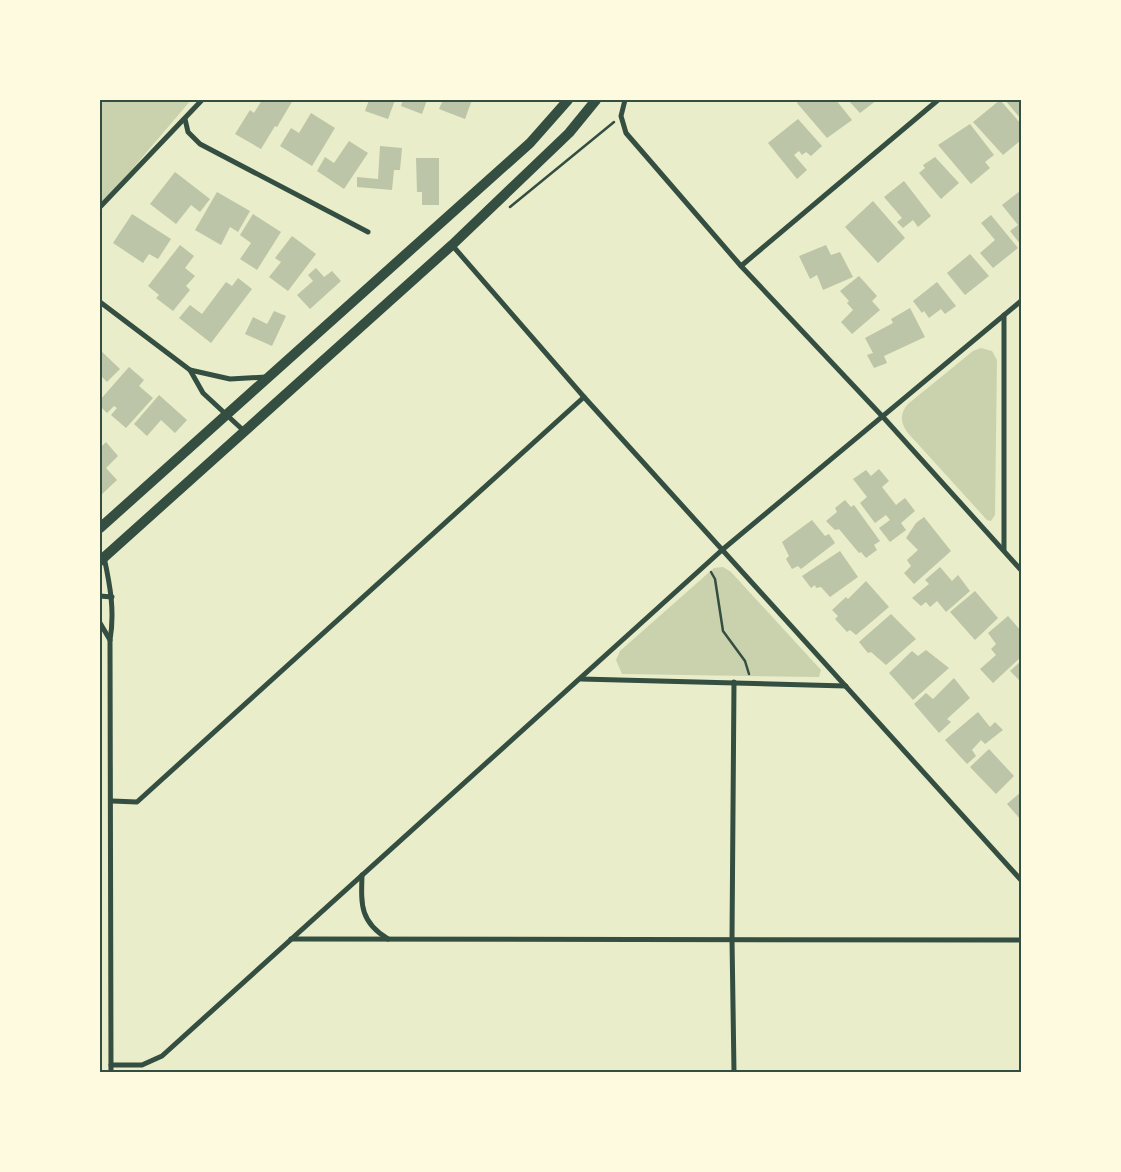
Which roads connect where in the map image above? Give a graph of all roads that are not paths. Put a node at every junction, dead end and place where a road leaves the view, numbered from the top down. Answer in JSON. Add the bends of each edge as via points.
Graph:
{"nodes":[{"id":1,"x":202,"y":100,"type":"edge"},
{"id":2,"x":568,"y":100,"type":"edge"},
{"id":3,"x":596,"y":100,"type":"edge"},
{"id":4,"x":625,"y":100,"type":"edge"},
{"id":5,"x":938,"y":100,"type":"edge"},
{"id":6,"x":185,"y":120,"type":"junction"},
{"id":7,"x":100,"y":207,"type":"edge"},
{"id":8,"x":368,"y":232,"type":"dead end"},
{"id":9,"x":452,"y":245,"type":"junction"},
{"id":10,"x":741,"y":266,"type":"junction"},
{"id":11,"x":1021,"y":301,"type":"edge"},
{"id":12,"x":100,"y":302,"type":"edge"},
{"id":13,"x":1004,"y":315,"type":"junction"},
{"id":14,"x":190,"y":370,"type":"junction"},
{"id":15,"x":269,"y":377,"type":"junction"},
{"id":16,"x":584,"y":397,"type":"junction"},
{"id":17,"x":225,"y":415,"type":"junction"},
{"id":18,"x":882,"y":417,"type":"junction"},
{"id":19,"x":244,"y":431,"type":"junction"},
{"id":20,"x":100,"y":528,"type":"edge"},
{"id":21,"x":722,"y":550,"type":"junction"},
{"id":22,"x":1004,"y":551,"type":"junction"},
{"id":23,"x":102,"y":559,"type":"edge"},
{"id":24,"x":1021,"y":570,"type":"edge"},
{"id":25,"x":100,"y":596,"type":"edge"},
{"id":26,"x":112,"y":597,"type":"junction"},
{"id":27,"x":100,"y":624,"type":"edge"},
{"id":28,"x":110,"y":640,"type":"junction"},
{"id":29,"x":580,"y":679,"type":"junction"},
{"id":30,"x":734,"y":682,"type":"junction"},
{"id":31,"x":846,"y":686,"type":"junction"},
{"id":32,"x":112,"y":801,"type":"junction"},
{"id":33,"x":362,"y":875,"type":"junction"},
{"id":34,"x":1021,"y":880,"type":"edge"},
{"id":35,"x":290,"y":939,"type":"junction"},
{"id":36,"x":388,"y":939,"type":"junction"},
{"id":37,"x":732,"y":939,"type":"junction"},
{"id":38,"x":1021,"y":940,"type":"edge"},
{"id":39,"x":111,"y":1065,"type":"junction"},
{"id":40,"x":111,"y":1072,"type":"edge"},
{"id":41,"x":734,"y":1072,"type":"edge"}],
"edges":[{"from":1,"to":6,"type":"street"},
{"from":2,"to":15,"type":"main road","via":[[530,143]]},
{"from":3,"to":9,"type":"main road","via":[[569,133]]},
{"from":4,"to":10,"type":"street","via":[[621,116],[626,133]]},
{"from":5,"to":10,"type":"street"},
{"from":6,"to":7,"type":"street"},
{"from":6,"to":8,"type":"street","via":[[188,132],[200,144]]},
{"from":9,"to":16,"type":"street"},
{"from":9,"to":19,"type":"main road"},
{"from":10,"to":18,"type":"street"},
{"from":11,"to":13,"type":"street"},
{"from":12,"to":14,"type":"street"},
{"from":13,"to":18,"type":"street"},
{"from":13,"to":22,"type":"street"},
{"from":14,"to":15,"type":"street","via":[[230,379]]},
{"from":14,"to":17,"type":"street","via":[[203,393]]},
{"from":15,"to":17,"type":"main road"},
{"from":16,"to":21,"type":"street"},
{"from":16,"to":32,"type":"street","via":[[136,802]]},
{"from":17,"to":19,"type":"street"},
{"from":17,"to":20,"type":"main road"},
{"from":18,"to":21,"type":"street"},
{"from":18,"to":22,"type":"street"},
{"from":19,"to":23,"type":"main road"},
{"from":21,"to":29,"type":"street"},
{"from":21,"to":31,"type":"street"},
{"from":22,"to":24,"type":"street"},
{"from":23,"to":26,"type":"street"},
{"from":25,"to":26,"type":"street"},
{"from":26,"to":28,"type":"street"},
{"from":27,"to":28,"type":"street"},
{"from":28,"to":32,"type":"street"},
{"from":29,"to":30,"type":"street"},
{"from":29,"to":33,"type":"street"},
{"from":30,"to":31,"type":"street"},
{"from":30,"to":37,"type":"street"},
{"from":31,"to":34,"type":"street"},
{"from":32,"to":39,"type":"street"},
{"from":33,"to":35,"type":"street"},
{"from":33,"to":36,"type":"street","via":[[361,900],[366,918],[374,930]]},
{"from":35,"to":36,"type":"street"},
{"from":35,"to":39,"type":"street","via":[[162,1056],[142,1065]]},
{"from":36,"to":37,"type":"street"},
{"from":37,"to":38,"type":"street"},
{"from":37,"to":41,"type":"street"},
{"from":39,"to":40,"type":"street"}]}
